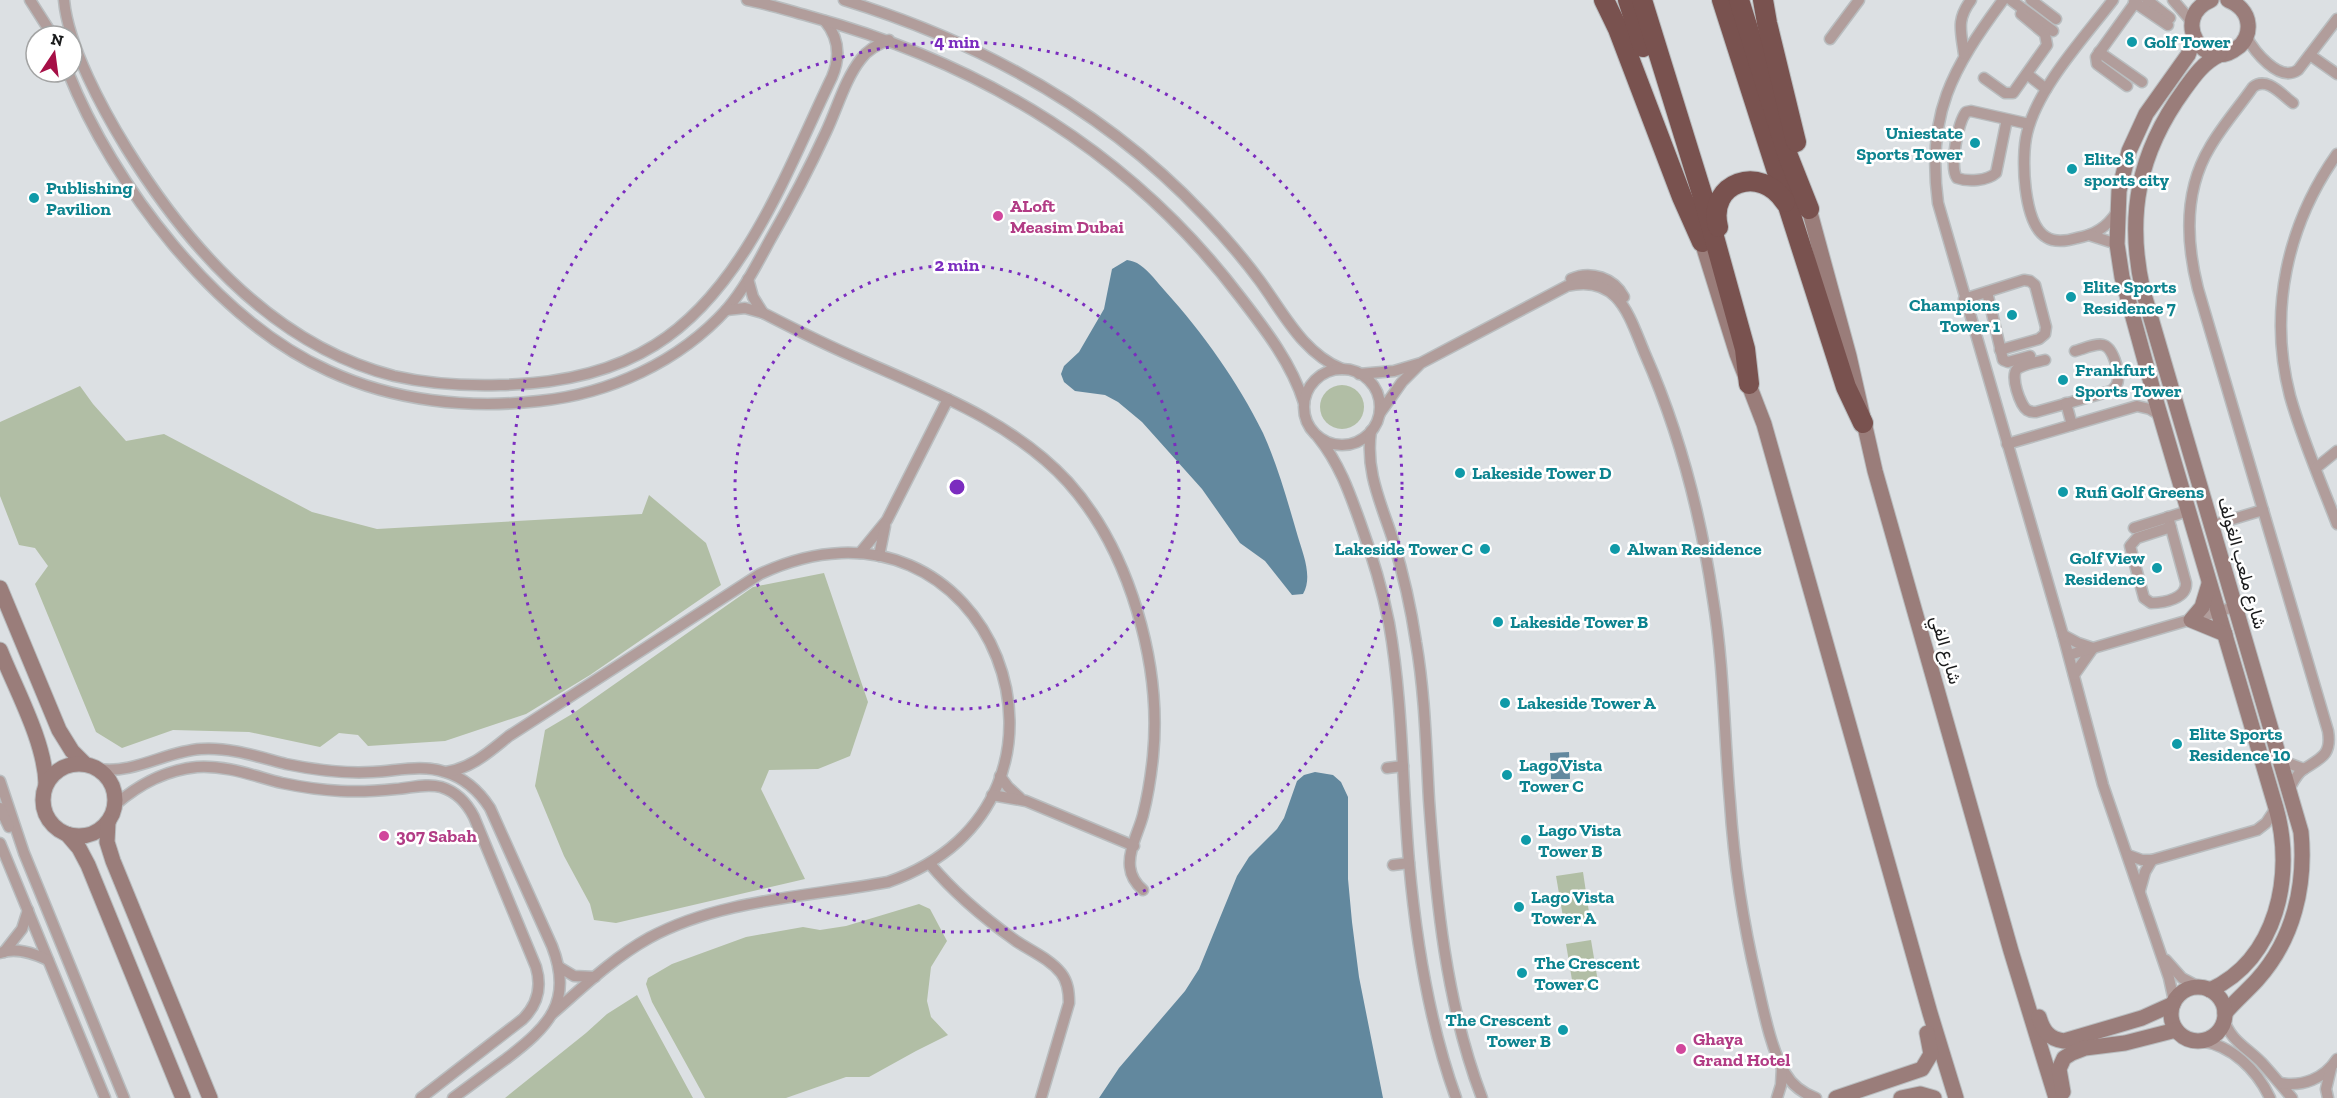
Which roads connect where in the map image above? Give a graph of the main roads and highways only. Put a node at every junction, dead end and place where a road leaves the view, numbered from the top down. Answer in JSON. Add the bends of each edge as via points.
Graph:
{"nodes":[{"id":1,"x":1604,"y":0,"type":"edge"},
{"id":2,"x":1628,"y":0,"type":"edge"},
{"id":3,"x":1642,"y":0,"type":"edge"},
{"id":4,"x":1722,"y":0,"type":"edge"},
{"id":5,"x":1739,"y":0,"type":"edge"},
{"id":6,"x":1763,"y":0,"type":"edge"},
{"id":7,"x":1786,"y":204,"type":"junction"},
{"id":8,"x":1722,"y":265,"type":"junction"},
{"id":9,"x":1749,"y":384,"type":"road end"},
{"id":10,"x":1863,"y":423,"type":"road end"}],
"edges":[{"from":1,"to":2,"type":"highway","via":[[1702,242]]},
{"from":3,"to":8,"type":"highway"},
{"from":4,"to":7,"type":"highway"},
{"from":5,"to":6,"type":"highway","via":[[1788,156],[1809,209]]},
{"from":7,"to":8,"type":"highway","via":[[1775,189],[1758,182],[1740,183],[1725,193],[1715,215]]},
{"from":7,"to":10,"type":"highway","via":[[1846,387]]},
{"from":8,"to":9,"type":"highway","via":[[1748,358]]}]}
